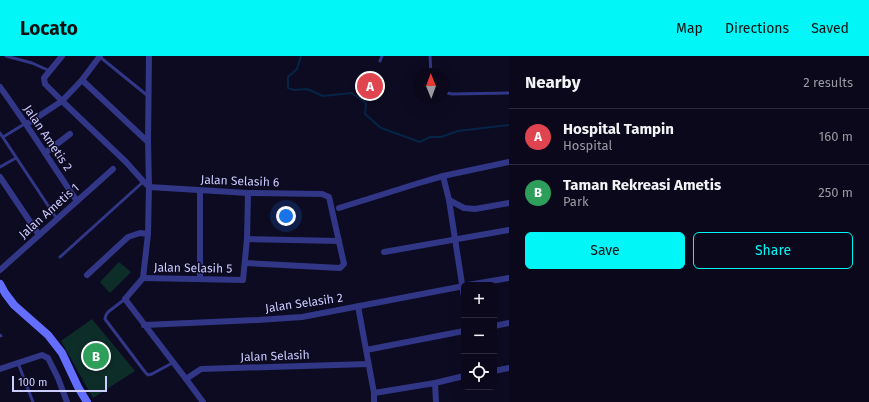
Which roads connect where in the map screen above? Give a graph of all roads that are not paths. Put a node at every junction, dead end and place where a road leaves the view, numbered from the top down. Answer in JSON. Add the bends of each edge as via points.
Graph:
{"nodes":[{"id":1,"x":6,"y":56,"type":"edge"},
{"id":2,"x":62,"y":56,"type":"edge"},
{"id":3,"x":100,"y":56,"type":"edge"},
{"id":4,"x":382,"y":56,"type":"edge"},
{"id":5,"x":430,"y":56,"type":"edge"},
{"id":6,"x":148,"y":57,"type":"edge"},
{"id":7,"x":380,"y":61,"type":"dead end"},
{"id":8,"x":431,"y":68,"type":"edge"},
{"id":9,"x":50,"y":71,"type":"junction"},
{"id":10,"x":82,"y":80,"type":"junction"},
{"id":11,"x":0,"y":87,"type":"edge"},
{"id":12,"x":449,"y":93,"type":"edge"},
{"id":13,"x":509,"y":93,"type":"edge"},
{"id":14,"x":148,"y":97,"type":"junction"},
{"id":15,"x":62,"y":101,"type":"junction"},
{"id":16,"x":26,"y":124,"type":"junction"},
{"id":17,"x":0,"y":133,"type":"edge"},
{"id":18,"x":70,"y":134,"type":"dead end"},
{"id":19,"x":3,"y":137,"type":"junction"},
{"id":20,"x":148,"y":142,"type":"junction"},
{"id":21,"x":45,"y":153,"type":"junction"},
{"id":22,"x":16,"y":158,"type":"junction"},
{"id":23,"x":509,"y":162,"type":"edge"},
{"id":24,"x":0,"y":167,"type":"edge"},
{"id":25,"x":113,"y":169,"type":"dead end"},
{"id":26,"x":443,"y":176,"type":"junction"},
{"id":27,"x":0,"y":177,"type":"edge"},
{"id":28,"x":143,"y":182,"type":"junction"},
{"id":29,"x":149,"y":187,"type":"junction"},
{"id":30,"x":200,"y":191,"type":"junction"},
{"id":31,"x":248,"y":193,"type":"junction"},
{"id":32,"x":449,"y":200,"type":"junction"},
{"id":33,"x":77,"y":201,"type":"junction"},
{"id":34,"x":509,"y":203,"type":"edge"},
{"id":35,"x":339,"y":208,"type":"dead end"},
{"id":36,"x":57,"y":219,"type":"junction"},
{"id":37,"x":509,"y":230,"type":"edge"},
{"id":38,"x":148,"y":234,"type":"junction"},
{"id":39,"x":39,"y":235,"type":"junction"},
{"id":40,"x":247,"y":239,"type":"junction"},
{"id":41,"x":456,"y":239,"type":"junction"},
{"id":42,"x":339,"y":241,"type":"junction"},
{"id":43,"x":384,"y":252,"type":"dead end"},
{"id":44,"x":60,"y":257,"type":"dead end"},
{"id":45,"x":245,"y":263,"type":"junction"},
{"id":46,"x":0,"y":270,"type":"edge"},
{"id":47,"x":86,"y":275,"type":"dead end"},
{"id":48,"x":143,"y":278,"type":"junction"},
{"id":49,"x":509,"y":278,"type":"edge"},
{"id":50,"x":200,"y":279,"type":"junction"},
{"id":51,"x":464,"y":282,"type":"edge"},
{"id":52,"x":487,"y":282,"type":"edge"},
{"id":53,"x":0,"y":284,"type":"edge"},
{"id":54,"x":461,"y":287,"type":"edge"},
{"id":55,"x":124,"y":299,"type":"junction"},
{"id":56,"x":358,"y":306,"type":"junction"},
{"id":57,"x":509,"y":323,"type":"edge"},
{"id":58,"x":144,"y":324,"type":"junction"},
{"id":59,"x":497,"y":325,"type":"edge"},
{"id":60,"x":461,"y":333,"type":"edge"},
{"id":61,"x":366,"y":350,"type":"junction"},
{"id":62,"x":174,"y":362,"type":"junction"},
{"id":63,"x":18,"y":363,"type":"junction"},
{"id":64,"x":368,"y":364,"type":"junction"},
{"id":65,"x":509,"y":368,"type":"edge"},
{"id":66,"x":0,"y":369,"type":"edge"},
{"id":67,"x":497,"y":370,"type":"edge"},
{"id":68,"x":461,"y":377,"type":"edge"},
{"id":69,"x":186,"y":379,"type":"junction"},
{"id":70,"x":435,"y":383,"type":"junction"},
{"id":71,"x":374,"y":393,"type":"junction"},
{"id":72,"x":33,"y":402,"type":"edge"},
{"id":73,"x":66,"y":402,"type":"edge"},
{"id":74,"x":87,"y":402,"type":"edge"},
{"id":75,"x":203,"y":402,"type":"edge"},
{"id":76,"x":374,"y":402,"type":"edge"},
{"id":77,"x":436,"y":402,"type":"edge"}],
"edges":[{"from":1,"to":9,"type":"lane"},
{"from":2,"to":9,"type":"street"},
{"from":3,"to":10,"type":"street"},
{"from":3,"to":14,"type":"lane"},
{"from":4,"to":7,"type":"lane"},
{"from":5,"to":8,"type":"lane"},
{"from":6,"to":14,"type":"street"},
{"from":9,"to":15,"type":"street","via":[[44,78],[46,84]]},
{"from":10,"to":15,"type":"street"},
{"from":10,"to":20,"type":"street"},
{"from":11,"to":16,"type":"street","name":"Jalan Ametis 2"},
{"from":12,"to":13,"type":"lane"},
{"from":14,"to":20,"type":"street"},
{"from":15,"to":16,"type":"street"},
{"from":15,"to":28,"type":"street","via":[[126,162]]},
{"from":16,"to":19,"type":"lane"},
{"from":16,"to":21,"type":"street","name":"Jalan Ametis 2"},
{"from":17,"to":19,"type":"lane"},
{"from":18,"to":21,"type":"street"},
{"from":19,"to":22,"type":"lane"},
{"from":20,"to":29,"type":"street"},
{"from":21,"to":33,"type":"street","name":"Jalan Ametis 2"},
{"from":22,"to":24,"type":"lane"},
{"from":22,"to":36,"type":"lane"},
{"from":23,"to":26,"type":"street"},
{"from":25,"to":33,"type":"street","name":"Jalan Ametis 1"},
{"from":26,"to":32,"type":"street"},
{"from":26,"to":35,"type":"street"},
{"from":27,"to":39,"type":"street"},
{"from":28,"to":29,"type":"street"},
{"from":28,"to":44,"type":"lane"},
{"from":29,"to":30,"type":"street","name":"Jalan Selasih 6"},
{"from":29,"to":38,"type":"street"},
{"from":30,"to":31,"type":"street","name":"Jalan Selasih 6"},
{"from":30,"to":50,"type":"street"},
{"from":31,"to":40,"type":"street"},
{"from":31,"to":42,"type":"street","name":"Jalan Selasih 6","via":[[322,194],[329,197]]},
{"from":32,"to":34,"type":"street","via":[[464,208],[475,209]]},
{"from":32,"to":41,"type":"street"},
{"from":33,"to":36,"type":"street","name":"Jalan Ametis 1"},
{"from":36,"to":39,"type":"street","name":"Jalan Ametis 1"},
{"from":37,"to":41,"type":"street"},
{"from":38,"to":47,"type":"street","via":[[140,233],[128,237]]},
{"from":38,"to":48,"type":"street"},
{"from":39,"to":46,"type":"street","name":"Jalan Ametis 1"},
{"from":40,"to":42,"type":"street"},
{"from":40,"to":45,"type":"street"},
{"from":41,"to":43,"type":"street"},
{"from":41,"to":51,"type":"street"},
{"from":42,"to":45,"type":"street","via":[[344,264],[340,268]]},
{"from":45,"to":50,"type":"street","name":"Jalan Selasih 5","via":[[243,280]]},
{"from":48,"to":50,"type":"street","name":"Jalan Selasih 5"},
{"from":48,"to":55,"type":"street"},
{"from":49,"to":52,"type":"street","name":"Jalan Selasih 2"},
{"from":53,"to":74,"type":"street","via":[[14,305],[48,335],[62,354]]},
{"from":54,"to":56,"type":"street","name":"Jalan Selasih 2"},
{"from":55,"to":58,"type":"street"},
{"from":55,"to":62,"type":"lane","via":[[108,312],[105,319],[145,372],[152,374]]},
{"from":56,"to":58,"type":"street","name":"Jalan Selasih 2","via":[[302,317]]},
{"from":56,"to":61,"type":"street"},
{"from":57,"to":59,"type":"street"},
{"from":58,"to":62,"type":"street"},
{"from":60,"to":61,"type":"street"},
{"from":61,"to":64,"type":"street"},
{"from":62,"to":69,"type":"street"},
{"from":63,"to":66,"type":"street"},
{"from":63,"to":72,"type":"lane"},
{"from":63,"to":73,"type":"street","via":[[42,355],[48,358]]},
{"from":64,"to":69,"type":"street","name":"Jalan Selasih","via":[[201,369]]},
{"from":64,"to":71,"type":"street"},
{"from":65,"to":67,"type":"street"},
{"from":68,"to":70,"type":"street"},
{"from":69,"to":75,"type":"street"},
{"from":70,"to":71,"type":"street"},
{"from":70,"to":77,"type":"street"},
{"from":71,"to":76,"type":"street"}]}
